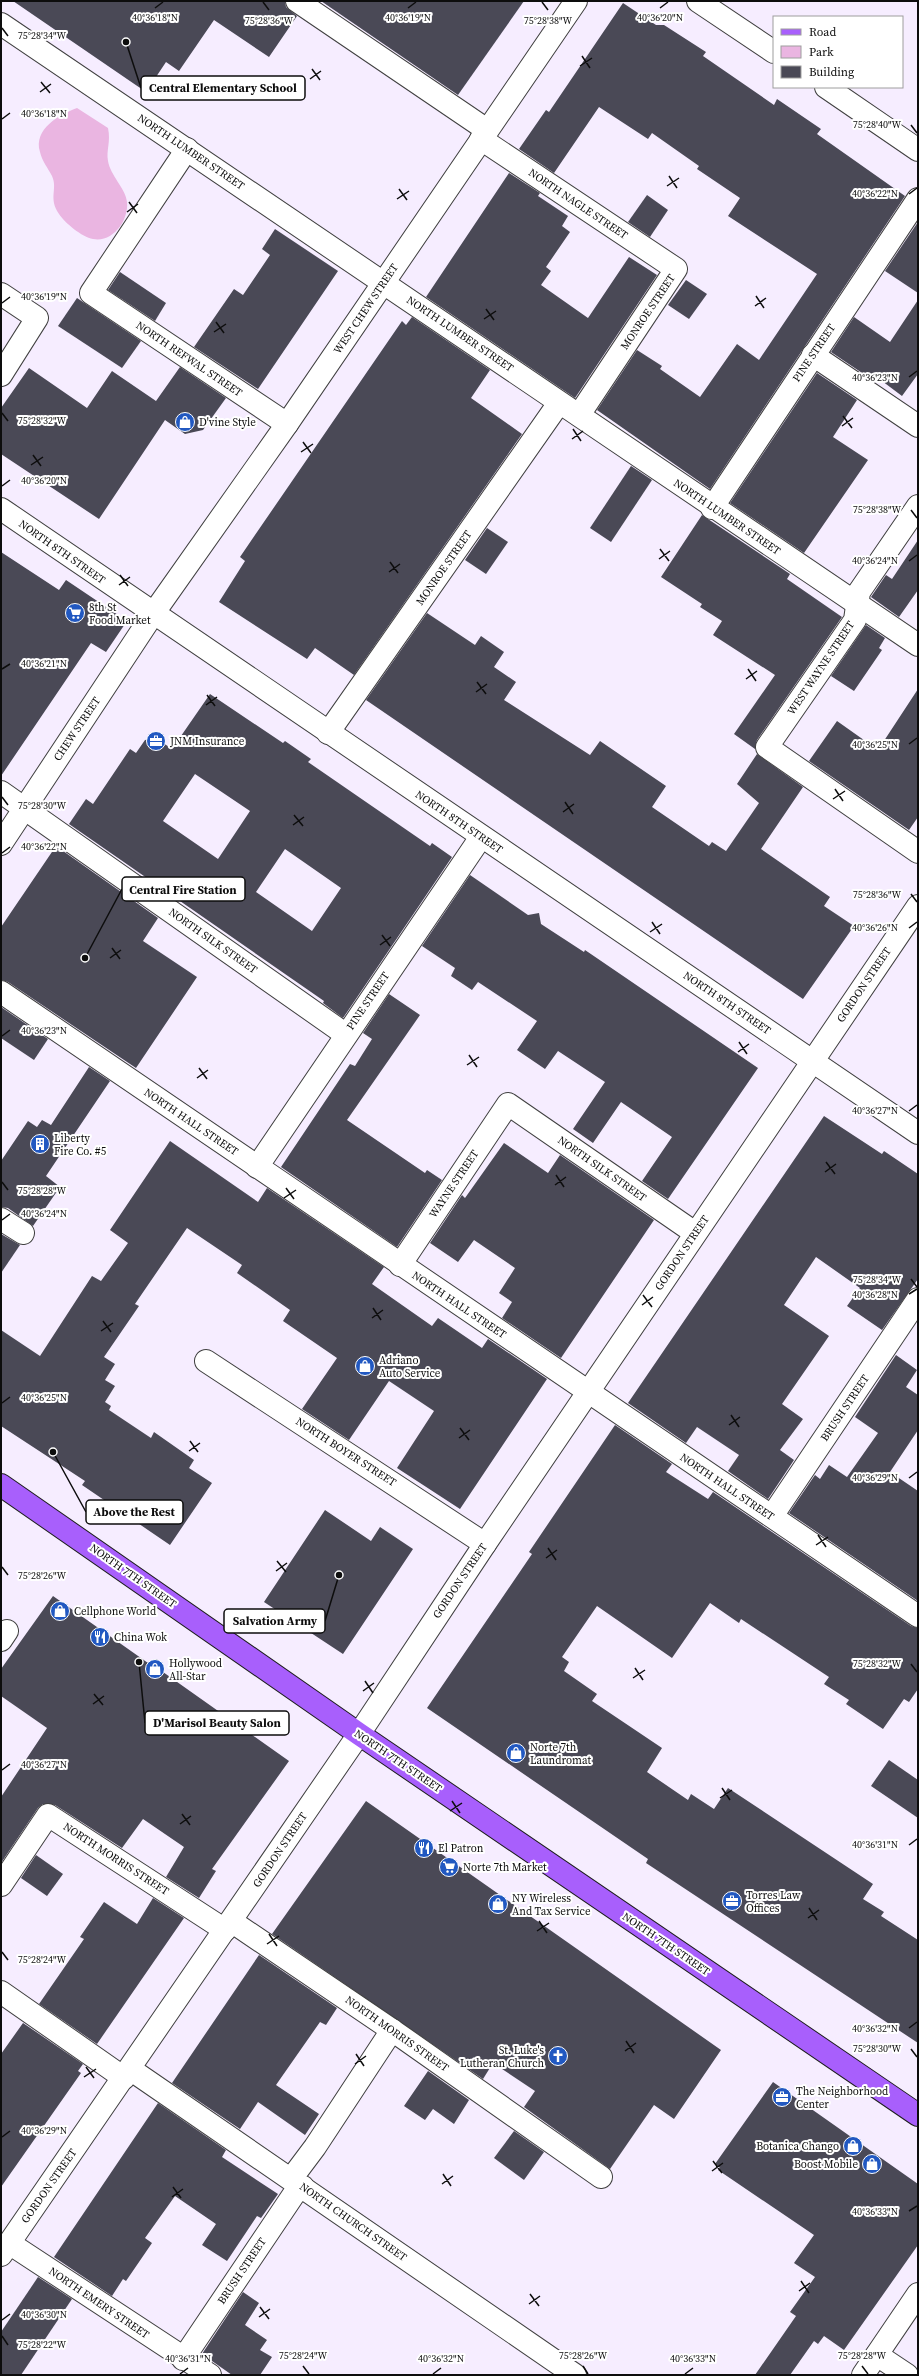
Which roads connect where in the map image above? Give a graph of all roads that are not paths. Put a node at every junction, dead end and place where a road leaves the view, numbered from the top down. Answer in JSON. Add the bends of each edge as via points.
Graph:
{"nodes":[{"id":1,"x":297,"y":1,"type":"edge"},
{"id":2,"x":576,"y":1,"type":"edge"},
{"id":3,"x":698,"y":1,"type":"edge"},
{"id":4,"x":1,"y":24,"type":"edge"},
{"id":5,"x":773,"y":51,"type":"edge"},
{"id":6,"x":827,"y":88,"type":"edge"},
{"id":7,"x":484,"y":135,"type":"junction"},
{"id":8,"x":187,"y":149,"type":"junction"},
{"id":9,"x":918,"y":150,"type":"edge"},
{"id":10,"x":918,"y":199,"type":"edge"},
{"id":11,"x":676,"y":269,"type":"joint"},
{"id":12,"x":384,"y":283,"type":"junction"},
{"id":13,"x":1,"y":294,"type":"edge"},
{"id":14,"x":813,"y":355,"type":"junction"},
{"id":15,"x":1,"y":375,"type":"edge"},
{"id":16,"x":559,"y":402,"type":"junction"},
{"id":17,"x":580,"y":415,"type":"junction"},
{"id":18,"x":287,"y":424,"type":"junction"},
{"id":19,"x":918,"y":426,"type":"edge"},
{"id":20,"x":918,"y":506,"type":"edge"},
{"id":21,"x":712,"y":508,"type":"junction"},
{"id":22,"x":1,"y":509,"type":"edge"},
{"id":23,"x":857,"y":605,"type":"junction"},
{"id":24,"x":153,"y":614,"type":"junction"},
{"id":25,"x":918,"y":645,"type":"edge"},
{"id":26,"x":328,"y":733,"type":"junction"},
{"id":27,"x":1,"y":792,"type":"edge"},
{"id":28,"x":25,"y":808,"type":"junction"},
{"id":29,"x":481,"y":837,"type":"junction"},
{"id":30,"x":1,"y":844,"type":"edge"},
{"id":31,"x":918,"y":852,"type":"edge"},
{"id":32,"x":918,"y":906,"type":"edge"},
{"id":33,"x":1,"y":992,"type":"edge"},
{"id":34,"x":345,"y":1034,"type":"junction"},
{"id":35,"x":813,"y":1061,"type":"junction"},
{"id":36,"x":508,"y":1104,"type":"joint"},
{"id":37,"x":918,"y":1133,"type":"edge"},
{"id":38,"x":257,"y":1167,"type":"junction"},
{"id":39,"x":1,"y":1219,"type":"edge"},
{"id":40,"x":23,"y":1233,"type":"dead end"},
{"id":41,"x":695,"y":1233,"type":"junction"},
{"id":42,"x":400,"y":1265,"type":"junction"},
{"id":43,"x":918,"y":1299,"type":"edge"},
{"id":44,"x":206,"y":1361,"type":"dead end"},
{"id":45,"x":588,"y":1393,"type":"junction"},
{"id":46,"x":1,"y":1485,"type":"edge"},
{"id":47,"x":772,"y":1516,"type":"junction"},
{"id":48,"x":485,"y":1544,"type":"junction"},
{"id":49,"x":917,"y":1612,"type":"edge"},
{"id":50,"x":359,"y":1734,"type":"junction"},
{"id":51,"x":1,"y":1885,"type":"edge"},
{"id":52,"x":228,"y":1926,"type":"junction"},
{"id":53,"x":1,"y":1992,"type":"edge"},
{"id":54,"x":392,"y":2030,"type":"junction"},
{"id":55,"x":127,"y":2074,"type":"junction"},
{"id":56,"x":918,"y":2115,"type":"edge"},
{"id":57,"x":601,"y":2177,"type":"dead end"},
{"id":58,"x":297,"y":2183,"type":"junction"},
{"id":59,"x":5,"y":2249,"type":"edge"},
{"id":60,"x":918,"y":2294,"type":"edge"},
{"id":61,"x":877,"y":2354,"type":"junction"},
{"id":62,"x":183,"y":2359,"type":"junction"},
{"id":63,"x":210,"y":2375,"type":"edge"},
{"id":64,"x":575,"y":2375,"type":"edge"},
{"id":65,"x":863,"y":2375,"type":"edge"},
{"id":66,"x":907,"y":2375,"type":"edge"}],
"edges":[{"from":1,"to":7,"type":"street","name":"NORTH NAGLE STREET"},
{"from":2,"to":7,"type":"street","name":"WEST CHEW STREET"},
{"from":3,"to":5,"type":"street"},
{"from":4,"to":8,"type":"street","name":"NORTH LUMBER STREET"},
{"from":6,"to":9,"type":"street"},
{"from":7,"to":11,"type":"street","name":"NORTH NAGLE STREET"},
{"from":7,"to":12,"type":"street","name":"WEST CHEW STREET"},
{"from":8,"to":12,"type":"street","name":"NORTH LUMBER STREET"},
{"from":8,"to":18,"type":"street","name":"NORTH REFWAL STREET","via":[[91,292]]},
{"from":10,"to":14,"type":"street","name":"PINE STREET"},
{"from":11,"to":17,"type":"street","name":"MONROE STREET"},
{"from":12,"to":16,"type":"street","name":"NORTH LUMBER STREET"},
{"from":12,"to":18,"type":"street","name":"WEST CHEW STREET"},
{"from":13,"to":15,"type":"street","via":[[37,318]]},
{"from":14,"to":19,"type":"street"},
{"from":14,"to":21,"type":"street","name":"PINE STREET"},
{"from":16,"to":17,"type":"street","name":"NORTH LUMBER STREET"},
{"from":16,"to":26,"type":"street","name":"MONROE STREET"},
{"from":17,"to":21,"type":"street","name":"NORTH LUMBER STREET"},
{"from":18,"to":24,"type":"street","name":"WEST CHEW STREET"},
{"from":20,"to":23,"type":"street","name":"WEST WAYNE STREET","via":[[860,592]]},
{"from":21,"to":23,"type":"street","name":"NORTH LUMBER STREET"},
{"from":22,"to":24,"type":"street","name":"NORTH 8TH STREET"},
{"from":23,"to":25,"type":"street","name":"NORTH LUMBER STREET"},
{"from":23,"to":31,"type":"street","name":"WEST WAYNE STREET","via":[[855,620],[767,746]]},
{"from":24,"to":26,"type":"street","name":"NORTH 8TH STREET"},
{"from":24,"to":28,"type":"street","name":"CHEW STREET"},
{"from":26,"to":29,"type":"street","name":"NORTH 8TH STREET"},
{"from":27,"to":28,"type":"street","name":"NORTH SILK STREET"},
{"from":28,"to":30,"type":"street","name":"CHEW STREET"},
{"from":28,"to":34,"type":"street","name":"NORTH SILK STREET"},
{"from":29,"to":34,"type":"street","name":"PINE STREET"},
{"from":29,"to":35,"type":"street","name":"NORTH 8TH STREET"},
{"from":32,"to":35,"type":"street","name":"GORDON STREET"},
{"from":33,"to":38,"type":"street","name":"NORTH HALL STREET"},
{"from":34,"to":38,"type":"street","name":"PINE STREET"},
{"from":35,"to":37,"type":"street","name":"NORTH 8TH STREET"},
{"from":35,"to":41,"type":"street","name":"GORDON STREET"},
{"from":36,"to":41,"type":"street","name":"NORTH SILK STREET"},
{"from":36,"to":42,"type":"street","name":"WAYNE STREET"},
{"from":38,"to":42,"type":"street","name":"NORTH HALL STREET"},
{"from":39,"to":40,"type":"street"},
{"from":41,"to":45,"type":"street","name":"GORDON STREET"},
{"from":42,"to":45,"type":"street","name":"NORTH HALL STREET"},
{"from":43,"to":47,"type":"street","name":"BRUSH STREET"},
{"from":44,"to":48,"type":"street","name":"NORTH BOYER STREET"},
{"from":45,"to":47,"type":"street","name":"NORTH HALL STREET"},
{"from":45,"to":48,"type":"street","name":"GORDON STREET"},
{"from":46,"to":50,"type":"main road","name":"NORTH 7TH STREET"},
{"from":47,"to":49,"type":"street","name":"NORTH HALL STREET"},
{"from":48,"to":50,"type":"street","name":"GORDON STREET"},
{"from":50,"to":52,"type":"street","name":"GORDON STREET"},
{"from":50,"to":56,"type":"main road","name":"NORTH 7TH STREET"},
{"from":51,"to":52,"type":"street","name":"NORTH MORRIS STREET","via":[[48,1815]]},
{"from":52,"to":54,"type":"street","name":"NORTH MORRIS STREET"},
{"from":52,"to":55,"type":"street","name":"GORDON STREET"},
{"from":53,"to":55,"type":"street","name":"NORTH CHURCH STREET"},
{"from":54,"to":57,"type":"street","name":"NORTH MORRIS STREET"},
{"from":54,"to":58,"type":"street","name":"BRUSH STREET","via":[[315,2147]]},
{"from":55,"to":58,"type":"street","name":"NORTH CHURCH STREET"},
{"from":55,"to":59,"type":"street","name":"GORDON STREET"},
{"from":58,"to":62,"type":"street","name":"BRUSH STREET","via":[[294,2194]]},
{"from":58,"to":64,"type":"street","name":"NORTH CHURCH STREET"},
{"from":59,"to":62,"type":"street","name":"NORTH EMERY STREET"},
{"from":60,"to":61,"type":"street"},
{"from":61,"to":65,"type":"street"},
{"from":61,"to":66,"type":"street"},
{"from":62,"to":63,"type":"street","name":"NORTH EMERY STREET"}]}
